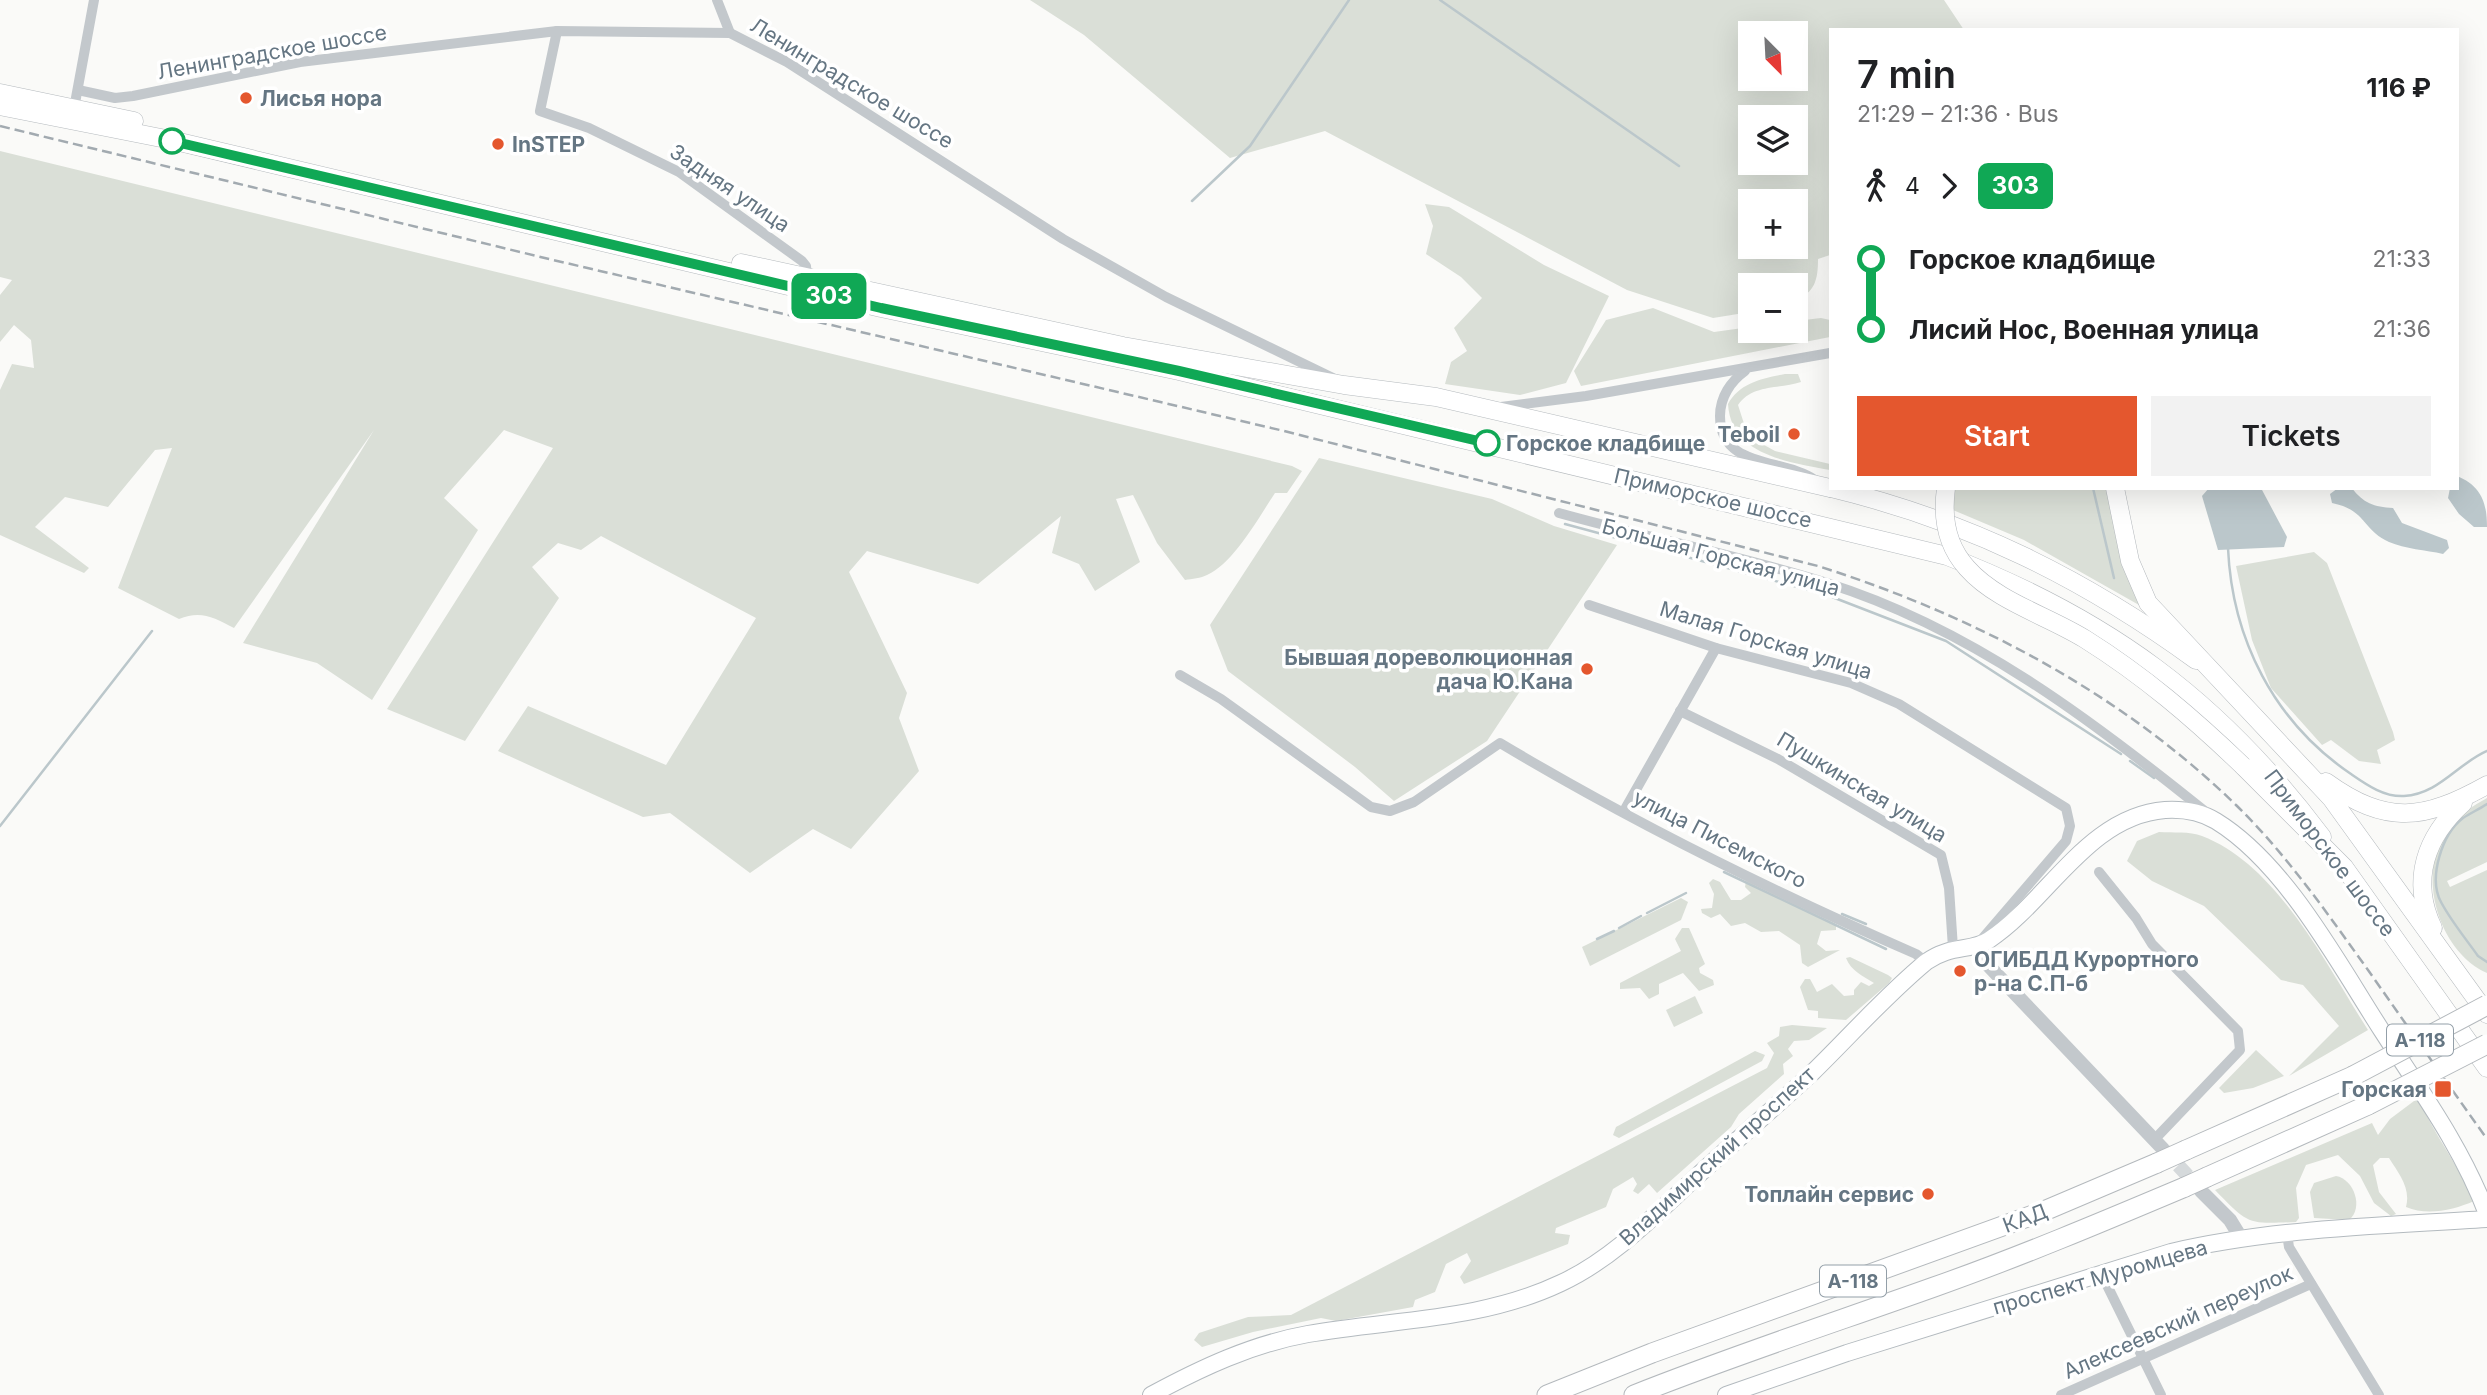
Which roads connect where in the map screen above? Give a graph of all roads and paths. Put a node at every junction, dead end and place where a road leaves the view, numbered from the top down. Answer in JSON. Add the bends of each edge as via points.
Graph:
{"nodes":[{"id":1,"x":718,"y":0,"type":"edge"},
{"id":2,"x":90,"y":2,"type":"edge"},
{"id":3,"x":557,"y":31,"type":"junction"},
{"id":4,"x":730,"y":33,"type":"junction"},
{"id":5,"x":0,"y":93,"type":"edge"},
{"id":6,"x":0,"y":106,"type":"edge"},
{"id":7,"x":75,"y":106,"type":"junction"},
{"id":8,"x":807,"y":278,"type":"junction"},
{"id":9,"x":1829,"y":353,"type":"edge"},
{"id":10,"x":1748,"y":368,"type":"junction"},
{"id":11,"x":1344,"y":385,"type":"junction"},
{"id":12,"x":1436,"y":397,"type":"junction"},
{"id":13,"x":1488,"y":409,"type":"junction"},
{"id":14,"x":1424,"y":428,"type":"junction"},
{"id":15,"x":1828,"y":487,"type":"edge"},
{"id":16,"x":1838,"y":490,"type":"edge"},
{"id":17,"x":1946,"y":490,"type":"edge"},
{"id":18,"x":2115,"y":490,"type":"edge"},
{"id":19,"x":1559,"y":513,"type":"dead end"},
{"id":20,"x":1589,"y":605,"type":"dead end"},
{"id":21,"x":1716,"y":648,"type":"junction"},
{"id":22,"x":2206,"y":668,"type":"junction"},
{"id":23,"x":1180,"y":675,"type":"dead end"},
{"id":24,"x":1680,"y":711,"type":"junction"},
{"id":25,"x":2303,"y":766,"type":"junction"},
{"id":26,"x":2172,"y":785,"type":"junction"},
{"id":27,"x":2483,"y":787,"type":"edge"},
{"id":28,"x":2162,"y":810,"type":"junction"},
{"id":29,"x":1624,"y":811,"type":"junction"},
{"id":30,"x":2217,"y":822,"type":"junction"},
{"id":31,"x":2344,"y":867,"type":"junction"},
{"id":32,"x":2099,"y":872,"type":"dead end"},
{"id":33,"x":1975,"y":945,"type":"junction"},
{"id":34,"x":1952,"y":948,"type":"junction"},
{"id":35,"x":1926,"y":962,"type":"junction"},
{"id":36,"x":2451,"y":962,"type":"junction"},
{"id":37,"x":2487,"y":1005,"type":"edge"},
{"id":38,"x":2487,"y":1014,"type":"edge"},
{"id":39,"x":2487,"y":1044,"type":"edge"},
{"id":40,"x":2487,"y":1068,"type":"edge"},
{"id":41,"x":2158,"y":1151,"type":"junction"},
{"id":42,"x":2198,"y":1185,"type":"junction"},
{"id":43,"x":2487,"y":1216,"type":"edge"},
{"id":44,"x":2287,"y":1234,"type":"junction"},
{"id":45,"x":2241,"y":1238,"type":"junction"},
{"id":46,"x":2102,"y":1275,"type":"junction"},
{"id":47,"x":2311,"y":1284,"type":"junction"},
{"id":48,"x":2140,"y":1359,"type":"junction"},
{"id":49,"x":1151,"y":1395,"type":"edge"},
{"id":50,"x":1547,"y":1395,"type":"edge"},
{"id":51,"x":1633,"y":1395,"type":"edge"},
{"id":52,"x":1726,"y":1395,"type":"edge"},
{"id":53,"x":2061,"y":1395,"type":"edge"},
{"id":54,"x":2161,"y":1395,"type":"edge"},
{"id":55,"x":2379,"y":1395,"type":"edge"}],
"edges":[{"from":1,"to":4,"type":"street"},
{"from":2,"to":7,"type":"street"},
{"from":3,"to":4,"type":"street","name":"Ленинградское шоссе"},
{"from":3,"to":7,"type":"street","name":"Ленинградское шоссе","via":[[300,62]]},
{"from":3,"to":8,"type":"street","name":"Задняя улица","via":[[540,111],[589,128],[679,172],[802,261]]},
{"from":4,"to":11,"type":"street","name":"Ленинградское шоссе","via":[[787,62],[1063,239],[1166,297]]},
{"from":5,"to":7,"type":"main road","name":"Приморское шоссе"},
{"from":6,"to":7,"type":"main road","name":"Приморское шоссе"},
{"from":7,"to":8,"type":"main road","name":"Приморское шоссе"},
{"from":7,"to":14,"type":"main road","name":"Приморское шоссе","via":[[184,143],[881,308]]},
{"from":8,"to":11,"type":"main road","name":"Приморское шоссе","via":[[1123,346]]},
{"from":9,"to":10,"type":"street"},
{"from":10,"to":13,"type":"street"},
{"from":10,"to":15,"type":"street","via":[[1734,379],[1720,407],[1724,436],[1746,458],[1803,472]]},
{"from":11,"to":12,"type":"main road","name":"Приморское шоссе"},
{"from":12,"to":13,"type":"main road","name":"Приморское шоссе"},
{"from":12,"to":14,"type":"main road","via":[[1418,407],[1417,421]]},
{"from":13,"to":15,"type":"main road","name":"Приморское шоссе"},
{"from":14,"to":31,"type":"main road","name":"Приморское шоссе","via":[[1887,539],[1947,556],[2011,582],[2135,650],[2199,700],[2291,795]]},
{"from":16,"to":22,"type":"main road","name":"Приморское шоссе","via":[[1953,524],[2016,551],[2136,616]]},
{"from":17,"to":31,"type":"main road","bridge":true,"via":[[1947,532],[1960,559],[1981,582],[2123,663],[2188,713]]},
{"from":18,"to":22,"type":"main road","via":[[2138,583],[2155,612]]},
{"from":19,"to":26,"type":"street","name":"Большая Горская улица","via":[[1829,584],[1949,633],[2107,734]]},
{"from":20,"to":21,"type":"street","name":"Малая Горская улица"},
{"from":21,"to":24,"type":"street"},
{"from":21,"to":33,"type":"street","name":"Малая Горская улица","via":[[1851,682],[1899,704],[2066,808],[2070,826],[2066,841]]},
{"from":22,"to":25,"type":"main road","name":"Приморское шоссе"},
{"from":23,"to":29,"type":"street","name":"улица Писемского","via":[[1221,699],[1371,807],[1390,811],[1414,802],[1500,743]]},
{"from":24,"to":29,"type":"street"},
{"from":24,"to":34,"type":"street","name":"Пушкинская улица","via":[[1778,760],[1941,855],[1949,888]]},
{"from":25,"to":27,"type":"main road","via":[[2362,804],[2395,815],[2430,812]]},
{"from":25,"to":36,"type":"main road","name":"Приморское шоссе"},
{"from":26,"to":28,"type":"street","via":[[2175,798]]},
{"from":26,"to":30,"type":"street","name":"Большая Горская улица"},
{"from":27,"to":36,"type":"main road","via":[[2447,817],[2427,849],[2424,867],[2430,921]]},
{"from":28,"to":30,"type":"main road","name":"Владимирский проспект","via":[[2188,811]]},
{"from":28,"to":33,"type":"main road","name":"Владимирский проспект","via":[[2105,834],[1998,933]]},
{"from":29,"to":35,"type":"street","name":"улица Писемского"},
{"from":30,"to":43,"type":"main road","name":"Большая Горская улица","via":[[2263,862],[2317,932],[2464,1159]]},
{"from":31,"to":40,"type":"main road","name":"Приморское шоссе"},
{"from":32,"to":41,"type":"street","via":[[2152,944],[2238,1031],[2240,1050]]},
{"from":33,"to":34,"type":"main road","name":"Владимирский проспект"},
{"from":33,"to":41,"type":"street","via":[[1986,963]]},
{"from":34,"to":35,"type":"main road","name":"Владимирский проспект"},
{"from":35,"to":49,"type":"main road","name":"Владимирский проспект","via":[[1660,1210],[1563,1282],[1451,1316],[1308,1334],[1262,1345],[1226,1357]]},
{"from":36,"to":38,"type":"main road","name":"Приморское шоссе"},
{"from":37,"to":41,"type":"highway","name":"КАД","number":"А-118","bridge":true,"via":[[2353,1076],[2186,1150]]},
{"from":39,"to":42,"type":"highway","name":"КАД","number":"А-118","bridge":true},
{"from":41,"to":50,"type":"highway","name":"КАД","number":"А-118","via":[[2044,1211]]},
{"from":42,"to":45,"type":"street"},
{"from":42,"to":51,"type":"highway","name":"КАД","number":"А-118"},
{"from":43,"to":44,"type":"main road","name":"проспект Муромцева"},
{"from":44,"to":45,"type":"main road","name":"проспект Муромцева"},
{"from":44,"to":47,"type":"street","via":[[2289,1247]]},
{"from":45,"to":46,"type":"main road","name":"проспект Муромцева","via":[[2171,1252]]},
{"from":46,"to":48,"type":"street"},
{"from":46,"to":52,"type":"main road","name":"проспект Муромцева"},
{"from":47,"to":48,"type":"street","name":"Алексеевский переулок"},
{"from":47,"to":55,"type":"street"},
{"from":48,"to":53,"type":"street","name":"Алексеевский переулок"},
{"from":48,"to":54,"type":"street"}]}
